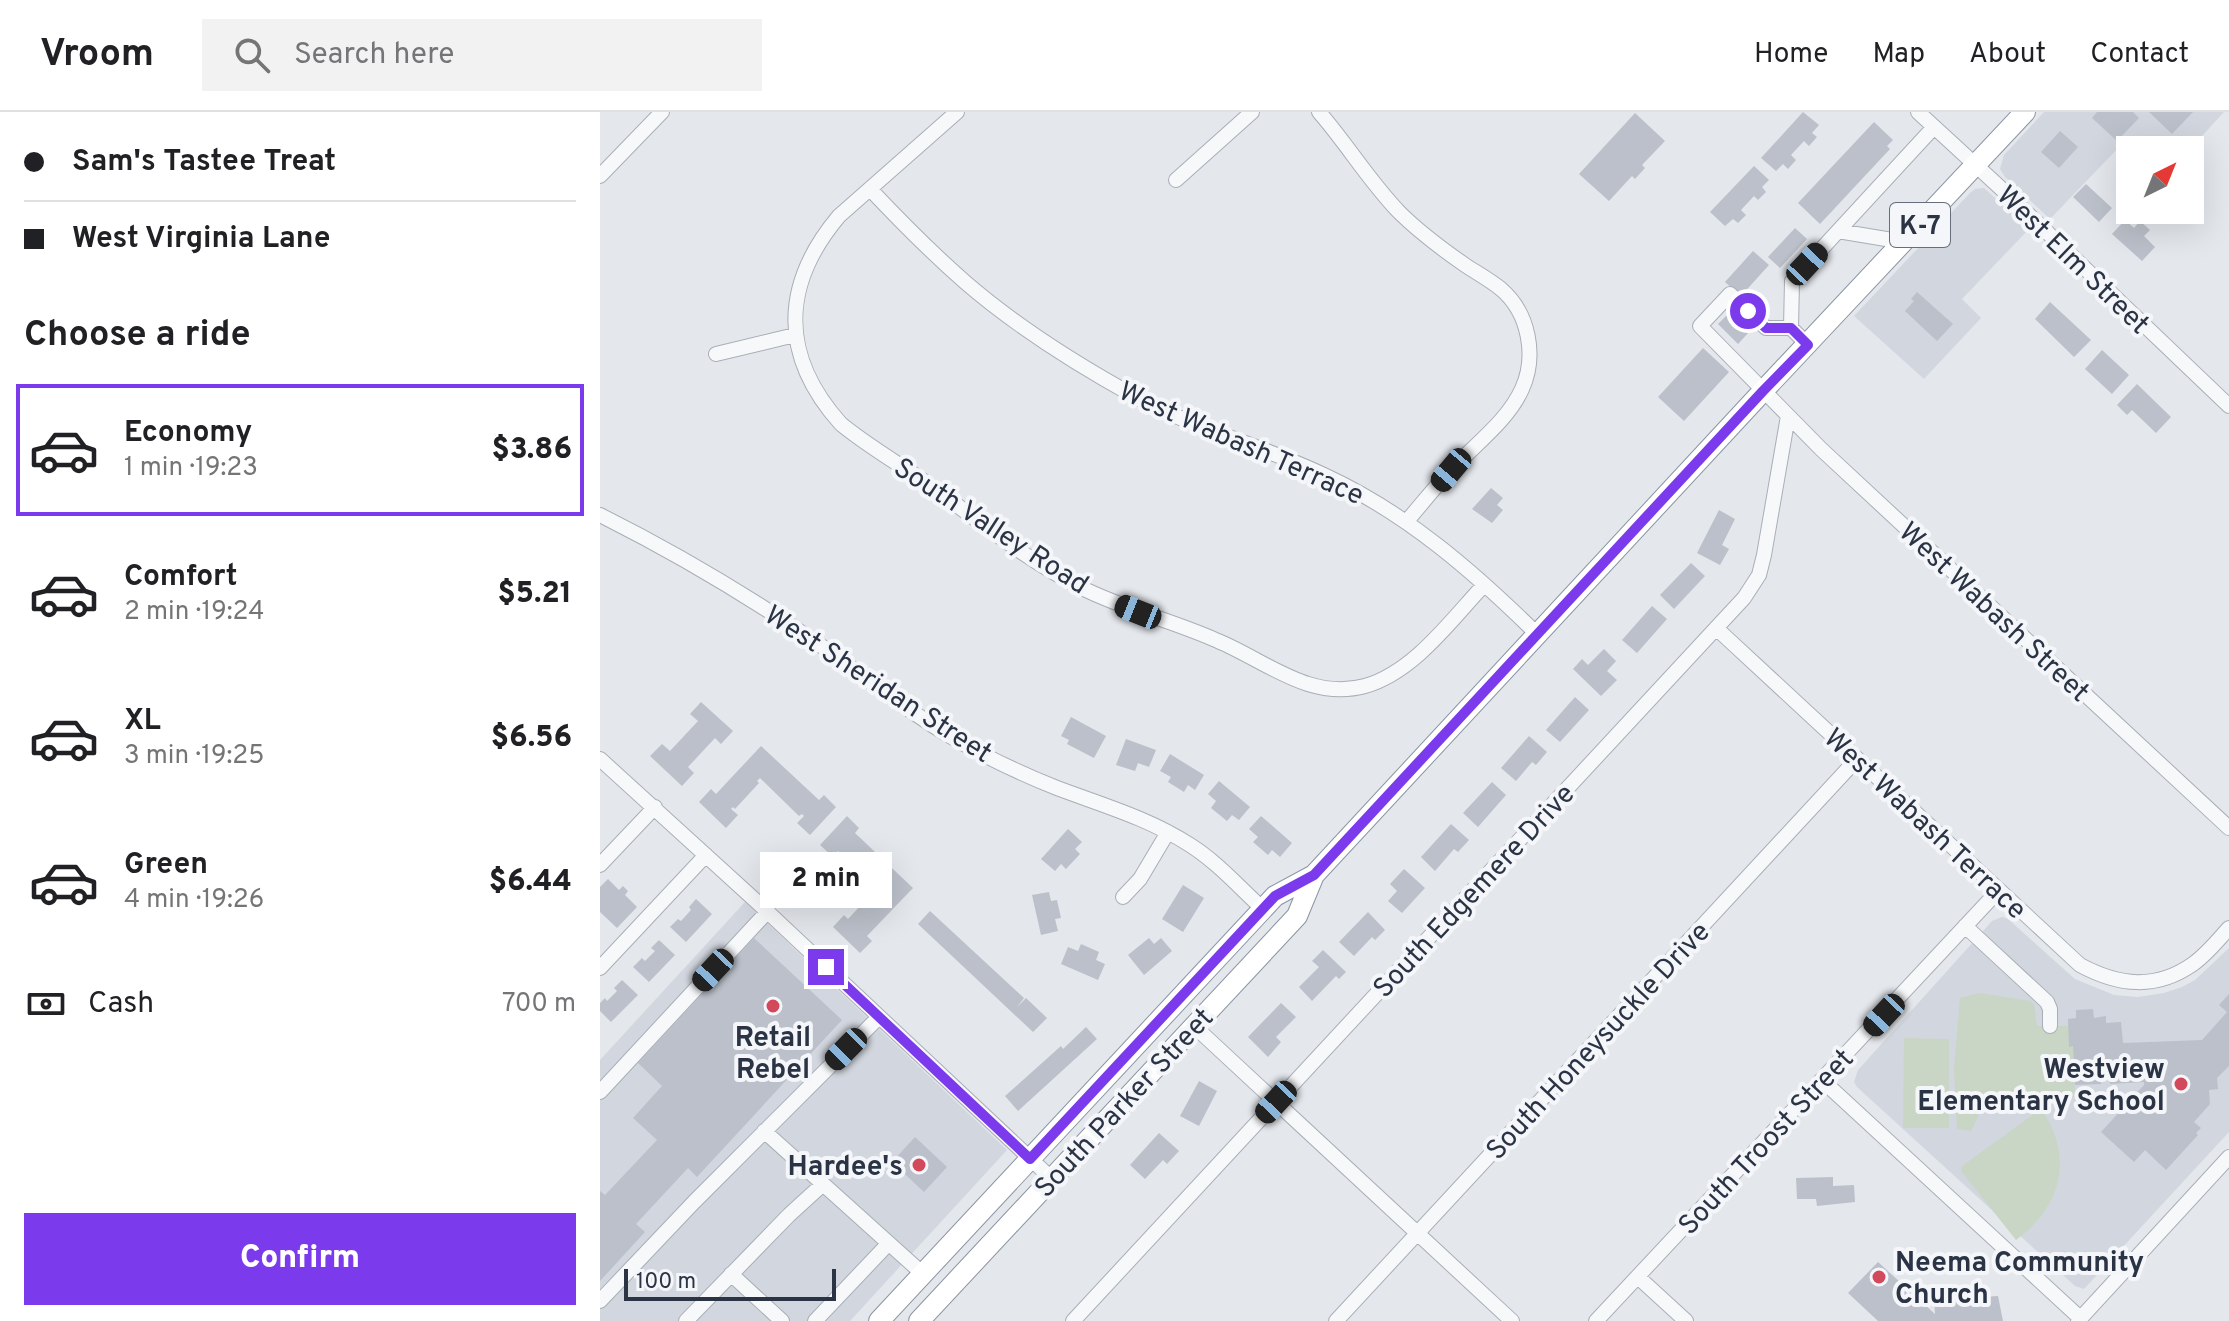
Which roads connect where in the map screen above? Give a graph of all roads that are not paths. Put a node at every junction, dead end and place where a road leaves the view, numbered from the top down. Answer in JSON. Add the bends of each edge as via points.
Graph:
{"nodes":[{"id":1,"x":662,"y":112,"type":"edge"},
{"id":2,"x":957,"y":112,"type":"edge"},
{"id":3,"x":1252,"y":112,"type":"edge"},
{"id":4,"x":1319,"y":112,"type":"edge"},
{"id":5,"x":1918,"y":112,"type":"edge"},
{"id":6,"x":2025,"y":112,"type":"edge"},
{"id":7,"x":1934,"y":127,"type":"junction"},
{"id":8,"x":1976,"y":165,"type":"junction"},
{"id":9,"x":600,"y":176,"type":"edge"},
{"id":10,"x":1176,"y":180,"type":"dead end"},
{"id":11,"x":870,"y":189,"type":"junction"},
{"id":12,"x":1838,"y":231,"type":"junction"},
{"id":13,"x":1904,"y":242,"type":"junction"},
{"id":14,"x":1791,"y":328,"type":"junction"},
{"id":15,"x":795,"y":335,"type":"junction"},
{"id":16,"x":1808,"y":345,"type":"junction"},
{"id":17,"x":716,"y":354,"type":"dead end"},
{"id":18,"x":1763,"y":391,"type":"junction"},
{"id":19,"x":2229,"y":406,"type":"edge"},
{"id":20,"x":1788,"y":416,"type":"junction"},
{"id":21,"x":600,"y":515,"type":"edge"},
{"id":22,"x":1406,"y":522,"type":"junction"},
{"id":23,"x":1484,"y":585,"type":"junction"},
{"id":24,"x":1716,"y":628,"type":"junction"},
{"id":25,"x":1538,"y":635,"type":"junction"},
{"id":26,"x":600,"y":759,"type":"edge"},
{"id":27,"x":1857,"y":759,"type":"junction"},
{"id":28,"x":655,"y":807,"type":"junction"},
{"id":29,"x":2229,"y":828,"type":"edge"},
{"id":30,"x":1168,"y":832,"type":"junction"},
{"id":31,"x":706,"y":855,"type":"junction"},
{"id":32,"x":600,"y":865,"type":"edge"},
{"id":33,"x":1314,"y":875,"type":"junction"},
{"id":34,"x":1999,"y":890,"type":"junction"},
{"id":35,"x":1123,"y":897,"type":"dead end"},
{"id":36,"x":1263,"y":909,"type":"junction"},
{"id":37,"x":768,"y":911,"type":"junction"},
{"id":38,"x":1965,"y":926,"type":"junction"},
{"id":39,"x":2229,"y":928,"type":"edge"},
{"id":40,"x":600,"y":968,"type":"edge"},
{"id":41,"x":879,"y":1017,"type":"junction"},
{"id":42,"x":1194,"y":1026,"type":"junction"},
{"id":43,"x":2050,"y":1026,"type":"dead end"},
{"id":44,"x":1823,"y":1081,"type":"junction"},
{"id":45,"x":600,"y":1092,"type":"edge"},
{"id":46,"x":1276,"y":1102,"type":"junction"},
{"id":47,"x":764,"y":1131,"type":"junction"},
{"id":48,"x":2229,"y":1157,"type":"edge"},
{"id":49,"x":1030,"y":1159,"type":"junction"},
{"id":50,"x":1051,"y":1178,"type":"junction"},
{"id":51,"x":823,"y":1184,"type":"junction"},
{"id":52,"x":1418,"y":1234,"type":"junction"},
{"id":53,"x":889,"y":1243,"type":"junction"},
{"id":54,"x":731,"y":1274,"type":"junction"},
{"id":55,"x":923,"y":1274,"type":"junction"},
{"id":56,"x":1638,"y":1277,"type":"junction"},
{"id":57,"x":600,"y":1301,"type":"edge"},
{"id":58,"x":2079,"y":1320,"type":"edge"},
{"id":59,"x":686,"y":1321,"type":"edge"},
{"id":60,"x":782,"y":1321,"type":"edge"},
{"id":61,"x":815,"y":1321,"type":"edge"},
{"id":62,"x":879,"y":1321,"type":"edge"},
{"id":63,"x":919,"y":1321,"type":"edge"},
{"id":64,"x":1073,"y":1321,"type":"edge"},
{"id":65,"x":1336,"y":1321,"type":"edge"},
{"id":66,"x":1512,"y":1321,"type":"edge"},
{"id":67,"x":1596,"y":1321,"type":"edge"},
{"id":68,"x":1686,"y":1321,"type":"edge"}],
"edges":[{"from":1,"to":9,"type":"street"},
{"from":2,"to":11,"type":"street","name":"South Valley Road"},
{"from":3,"to":10,"type":"street"},
{"from":4,"to":22,"type":"street","via":[[1400,212],[1501,289],[1527,333],[1526,379],[1514,405]]},
{"from":5,"to":7,"type":"street","name":"West Elm Street"},
{"from":6,"to":8,"type":"highway","name":"South Parker Street","number":"K-7"},
{"from":7,"to":8,"type":"street","name":"West Elm Street"},
{"from":7,"to":12,"type":"street"},
{"from":8,"to":13,"type":"highway","name":"South Parker Street","number":"K-7"},
{"from":8,"to":19,"type":"street","name":"West Elm Street"},
{"from":11,"to":15,"type":"street","name":"South Valley Road","via":[[839,216],[816,247],[799,289]]},
{"from":11,"to":22,"type":"street","name":"West Wabash Terrace","via":[[967,284],[1080,365],[1176,416],[1326,475]]},
{"from":12,"to":13,"type":"street"},
{"from":12,"to":14,"type":"street","via":[[1792,281]]},
{"from":13,"to":16,"type":"highway","name":"South Parker Street","number":"K-7"},
{"from":14,"to":16,"type":"street"},
{"from":14,"to":18,"type":"street","name":"West Wabash Street","via":[[1766,328],[1730,294],[1700,326]]},
{"from":15,"to":17,"type":"street"},
{"from":15,"to":23,"type":"street","name":"South Valley Road","via":[[811,383],[841,424],[1014,547],[1094,593],[1212,638],[1303,683],[1347,689],[1388,677],[1408,664]]},
{"from":16,"to":18,"type":"highway","name":"South Parker Street","number":"K-7"},
{"from":18,"to":20,"type":"street","name":"West Wabash Street"},
{"from":18,"to":25,"type":"highway","name":"South Parker Street","number":"K-7"},
{"from":20,"to":24,"type":"street","name":"South Edgemere Drive","via":[[1759,575]]},
{"from":20,"to":29,"type":"street","name":"West Wabash Street"},
{"from":21,"to":30,"type":"street","name":"West Sheridan Street","via":[[749,598],[983,754]]},
{"from":22,"to":23,"type":"street","name":"West Wabash Terrace"},
{"from":23,"to":25,"type":"street","name":"West Wabash Terrace"},
{"from":24,"to":27,"type":"street","name":"West Wabash Terrace"},
{"from":24,"to":46,"type":"street","name":"South Edgemere Drive"},
{"from":25,"to":33,"type":"highway","name":"South Parker Street","number":"K-7"},
{"from":26,"to":28,"type":"street"},
{"from":27,"to":34,"type":"street","name":"West Wabash Terrace"},
{"from":27,"to":52,"type":"street","name":"South Honeysuckle Drive"},
{"from":28,"to":31,"type":"street"},
{"from":28,"to":32,"type":"street"},
{"from":30,"to":35,"type":"street"},
{"from":30,"to":36,"type":"street","name":"West Sheridan Street","via":[[1204,855]]},
{"from":31,"to":37,"type":"street"},
{"from":31,"to":40,"type":"street"},
{"from":33,"to":36,"type":"highway","name":"South Parker Street","number":"K-7","via":[[1275,896]]},
{"from":33,"to":42,"type":"highway","name":"South Parker Street","number":"K-7","via":[[1297,916]]},
{"from":34,"to":38,"type":"street","name":"South Troost Street"},
{"from":34,"to":39,"type":"street","name":"West Wabash Terrace","via":[[2080,965],[2124,983],[2179,973]]},
{"from":36,"to":49,"type":"highway","name":"South Parker Street","number":"K-7"},
{"from":37,"to":41,"type":"street"},
{"from":37,"to":45,"type":"street"},
{"from":38,"to":43,"type":"street","via":[[2047,1002]]},
{"from":38,"to":44,"type":"street","name":"South Troost Street"},
{"from":41,"to":47,"type":"street"},
{"from":41,"to":49,"type":"street"},
{"from":42,"to":46,"type":"street"},
{"from":42,"to":50,"type":"highway","name":"South Parker Street","number":"K-7"},
{"from":44,"to":56,"type":"street","name":"South Troost Street"},
{"from":44,"to":58,"type":"street"},
{"from":46,"to":52,"type":"street"},
{"from":46,"to":64,"type":"street","name":"South Edgemere Drive"},
{"from":47,"to":51,"type":"street"},
{"from":47,"to":57,"type":"street"},
{"from":48,"to":58,"type":"street"},
{"from":49,"to":50,"type":"street"},
{"from":49,"to":55,"type":"highway","name":"South Parker Street","number":"K-7"},
{"from":50,"to":63,"type":"highway","name":"South Parker Street","number":"K-7"},
{"from":51,"to":53,"type":"street"},
{"from":51,"to":54,"type":"street"},
{"from":52,"to":65,"type":"street","name":"South Honeysuckle Drive"},
{"from":52,"to":66,"type":"street"},
{"from":53,"to":55,"type":"street"},
{"from":53,"to":61,"type":"street"},
{"from":54,"to":59,"type":"street"},
{"from":54,"to":60,"type":"street"},
{"from":55,"to":62,"type":"highway","name":"South Parker Street","number":"K-7"},
{"from":56,"to":67,"type":"street","name":"South Troost Street"},
{"from":56,"to":68,"type":"street"}]}
